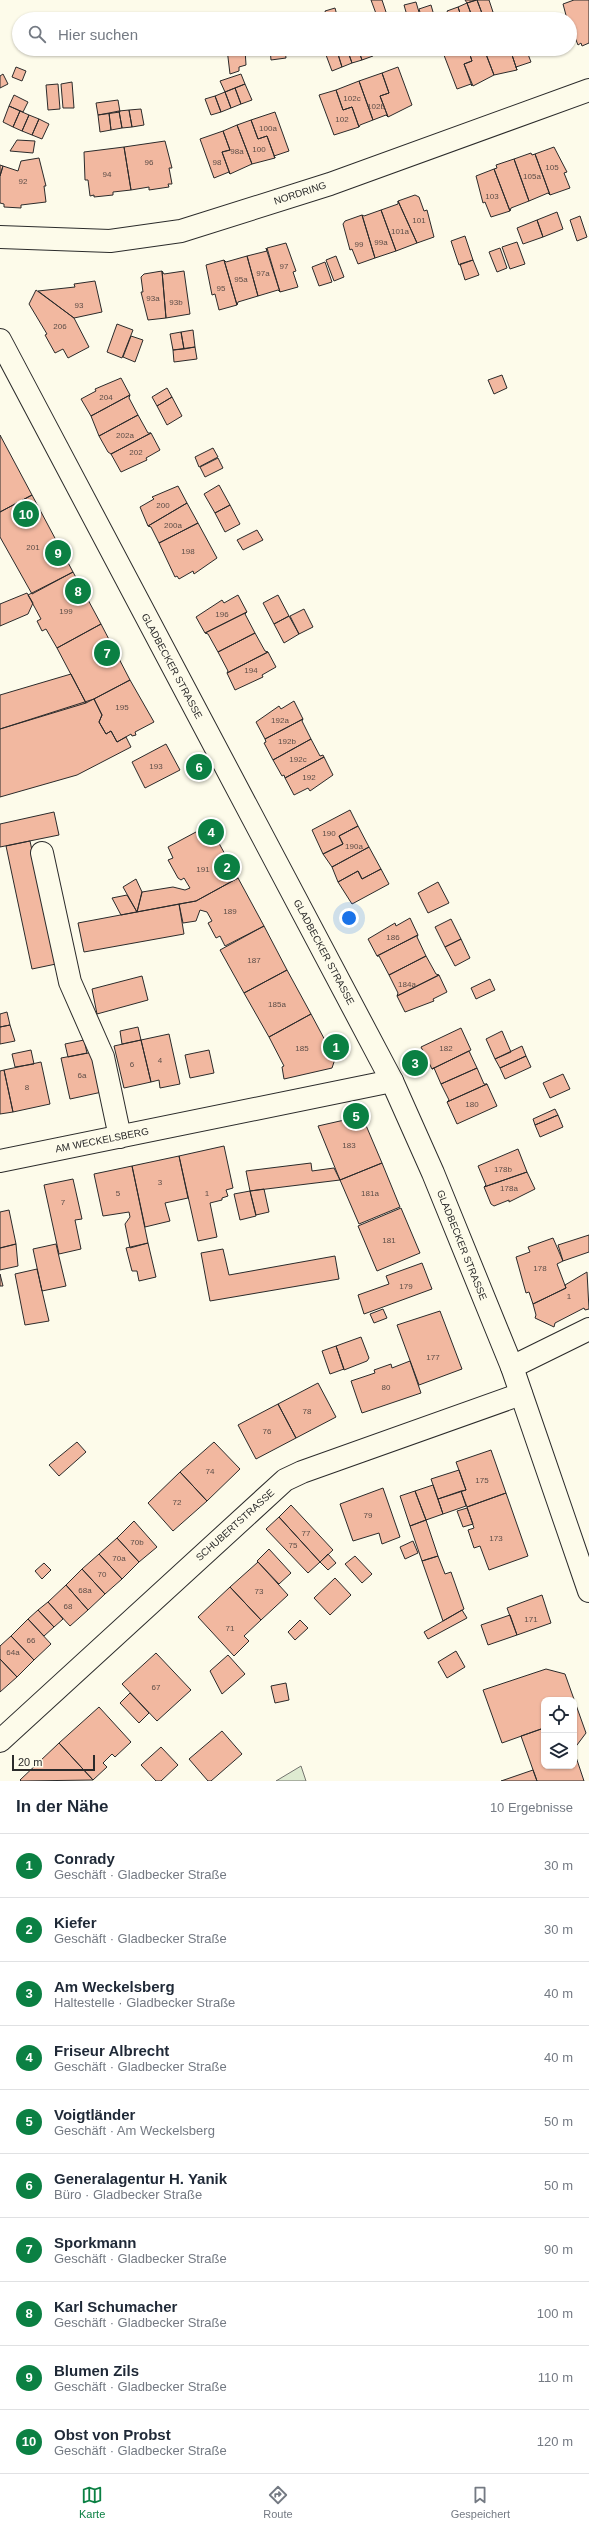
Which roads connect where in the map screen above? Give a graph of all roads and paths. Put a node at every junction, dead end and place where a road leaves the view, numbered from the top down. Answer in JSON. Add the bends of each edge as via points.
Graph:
{"nodes":[{"id":1,"x":589,"y":90,"type":"edge"},
{"id":2,"x":0,"y":237,"type":"edge"},
{"id":3,"x":0,"y":340,"type":"edge"},
{"id":4,"x":42,"y":853,"type":"dead end"},
{"id":5,"x":392,"y":1081,"type":"junction"},
{"id":6,"x":120,"y":1137,"type":"junction"},
{"id":7,"x":0,"y":1161,"type":"edge"},
{"id":8,"x":580,"y":1333,"type":"edge"},
{"id":9,"x":512,"y":1367,"type":"junction"},
{"id":10,"x":521,"y":1394,"type":"junction"},
{"id":11,"x":589,"y":1591,"type":"edge"},
{"id":12,"x":0,"y":1741,"type":"edge"}],
"edges":[{"from":1,"to":2,"type":"street","name":"NORDRING","via":[[330,184],[181,231],[110,241]]},
{"from":3,"to":5,"type":"street","name":"GLADBECKER STRASSE"},
{"from":4,"to":6,"type":"street","via":[[70,982],[103,1057]]},
{"from":5,"to":6,"type":"street","name":"AM WECKELSBERG"},
{"from":5,"to":9,"type":"street","name":"GLADBECKER STRASSE","via":[[433,1173]]},
{"from":6,"to":7,"type":"street","name":"AM WECKELSBERG"},
{"from":8,"to":9,"type":"street"},
{"from":9,"to":10,"type":"street","name":"GLADBECKER STRASSE"},
{"from":10,"to":11,"type":"street","name":"GLADBECKER STRASSE"},
{"from":10,"to":12,"type":"street","name":"SCHUBERTSTRASSE","via":[[284,1480]]}]}
